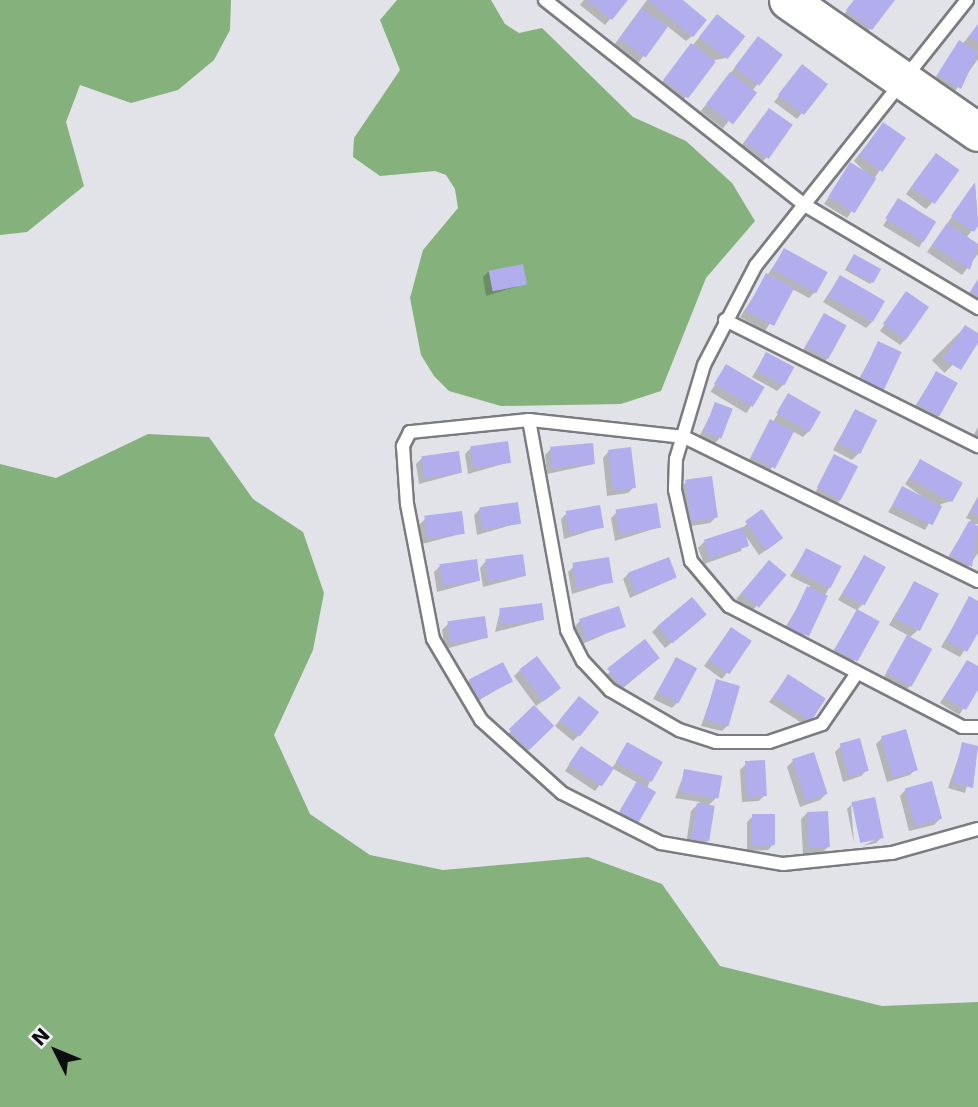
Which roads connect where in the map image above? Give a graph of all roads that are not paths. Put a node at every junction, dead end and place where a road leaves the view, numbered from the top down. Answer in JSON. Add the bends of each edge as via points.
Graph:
{"nodes":[{"id":1,"x":545,"y":0,"type":"edge"},
{"id":2,"x":788,"y":0,"type":"edge"},
{"id":3,"x":967,"y":0,"type":"edge"},
{"id":4,"x":903,"y":82,"type":"junction"},
{"id":5,"x":978,"y":132,"type":"edge"},
{"id":6,"x":803,"y":204,"type":"junction"},
{"id":7,"x":978,"y":308,"type":"edge"},
{"id":8,"x":725,"y":320,"type":"junction"},
{"id":9,"x":530,"y":420,"type":"junction"},
{"id":10,"x":684,"y":437,"type":"junction"},
{"id":11,"x":978,"y":446,"type":"edge"},
{"id":12,"x":978,"y":580,"type":"edge"},
{"id":13,"x":857,"y":673,"type":"junction"},
{"id":14,"x":978,"y":727,"type":"edge"},
{"id":15,"x":978,"y":829,"type":"edge"}],
"edges":[{"from":1,"to":6,"type":"lane"},
{"from":2,"to":4,"type":"street"},
{"from":3,"to":4,"type":"lane"},
{"from":4,"to":5,"type":"street"},
{"from":4,"to":6,"type":"lane"},
{"from":6,"to":7,"type":"lane"},
{"from":6,"to":8,"type":"lane","via":[[756,265]]},
{"from":8,"to":10,"type":"lane"},
{"from":8,"to":11,"type":"lane"},
{"from":9,"to":10,"type":"lane"},
{"from":9,"to":13,"type":"lane","via":[[567,630],[583,661],[610,690],[679,730],[716,742],[769,743],[822,724]]},
{"from":9,"to":15,"type":"lane","via":[[411,432],[403,446],[407,504],[433,639],[481,720],[518,759],[611,821],[661,842],[722,857],[841,862]]},
{"from":10,"to":12,"type":"lane"},
{"from":10,"to":13,"type":"lane","via":[[676,459],[676,514],[691,561],[707,584],[759,625]]},
{"from":13,"to":14,"type":"lane","via":[[962,727]]}]}
